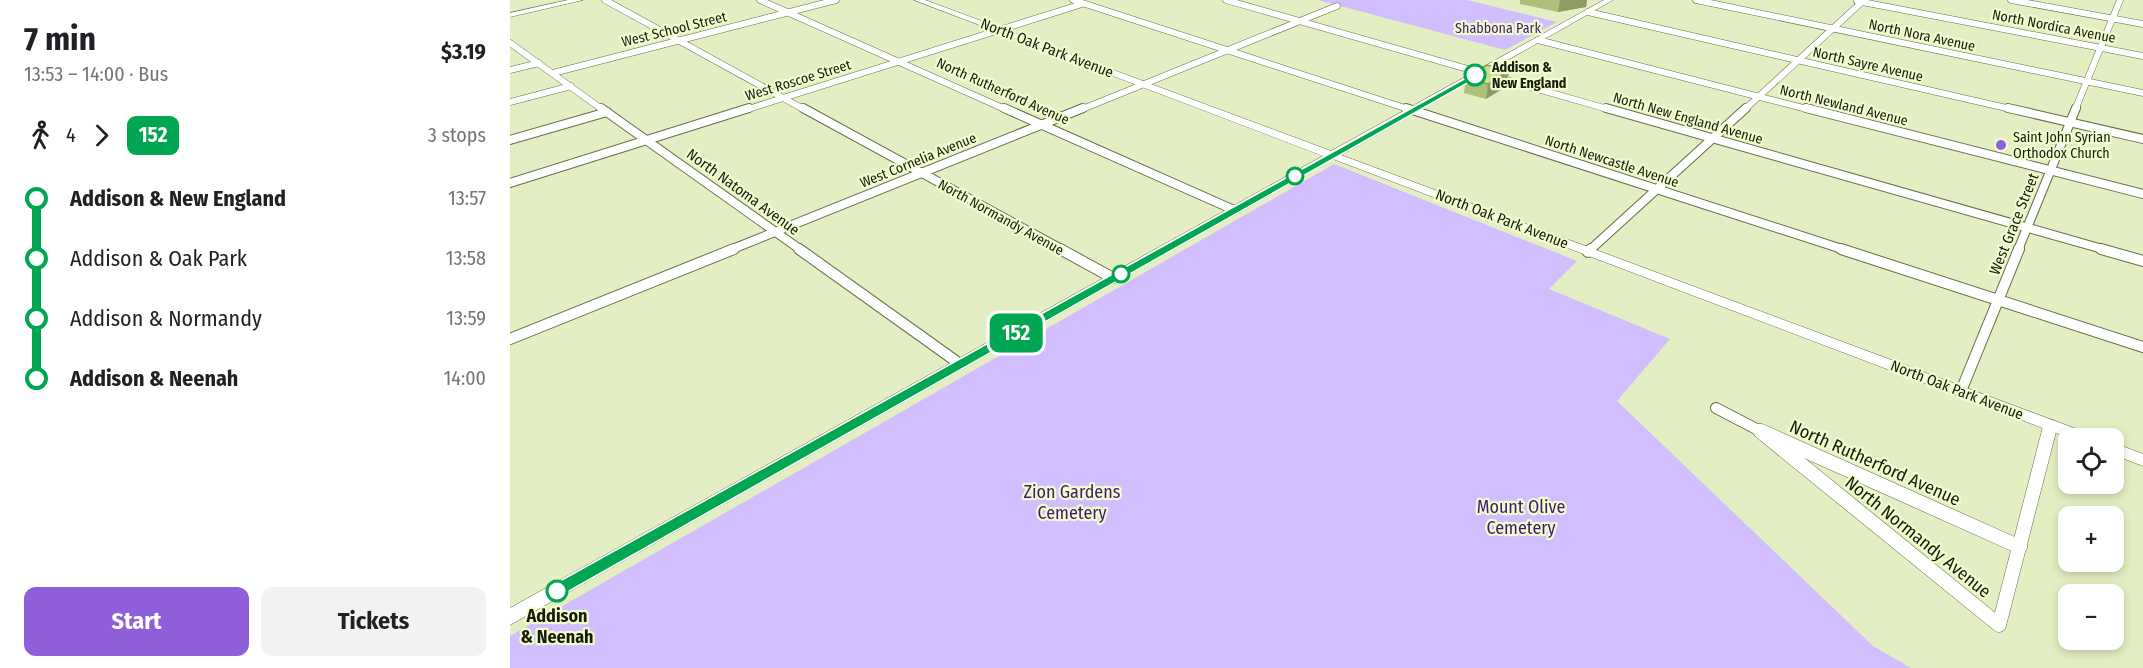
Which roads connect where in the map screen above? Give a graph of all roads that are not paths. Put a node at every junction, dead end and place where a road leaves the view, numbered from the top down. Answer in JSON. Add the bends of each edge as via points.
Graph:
{"nodes":[{"id":1,"x":579,"y":0,"type":"edge"},
{"id":2,"x":605,"y":0,"type":"edge"},
{"id":3,"x":760,"y":0,"type":"edge"},
{"id":4,"x":836,"y":0,"type":"edge"},
{"id":5,"x":918,"y":0,"type":"edge"},
{"id":6,"x":1072,"y":0,"type":"edge"},
{"id":7,"x":1094,"y":0,"type":"edge"},
{"id":8,"x":1226,"y":0,"type":"edge"},
{"id":9,"x":1609,"y":0,"type":"edge"},
{"id":10,"x":1696,"y":0,"type":"edge"},
{"id":11,"x":2011,"y":0,"type":"edge"},
{"id":12,"x":2120,"y":0,"type":"edge"},
{"id":13,"x":1860,"y":1,"type":"edge"},
{"id":14,"x":1083,"y":3,"type":"junction"},
{"id":15,"x":1337,"y":6,"type":"dead end"},
{"id":16,"x":788,"y":12,"type":"junction"},
{"id":17,"x":1588,"y":12,"type":"junction"},
{"id":18,"x":510,"y":15,"type":"edge"},
{"id":19,"x":2113,"y":18,"type":"junction"},
{"id":20,"x":1300,"y":21,"type":"junction"},
{"id":21,"x":2143,"y":24,"type":"edge"},
{"id":22,"x":1833,"y":29,"type":"junction"},
{"id":23,"x":998,"y":30,"type":"junction"},
{"id":24,"x":679,"y":40,"type":"junction"},
{"id":25,"x":1538,"y":40,"type":"junction"},
{"id":26,"x":510,"y":43,"type":"edge"},
{"id":27,"x":2101,"y":48,"type":"junction"},
{"id":28,"x":1227,"y":50,"type":"junction"},
{"id":29,"x":2143,"y":56,"type":"edge"},
{"id":30,"x":1799,"y":60,"type":"junction"},
{"id":31,"x":898,"y":61,"type":"junction"},
{"id":32,"x":539,"y":63,"type":"junction"},
{"id":33,"x":510,"y":70,"type":"edge"},
{"id":34,"x":1480,"y":72,"type":"junction"},
{"id":35,"x":553,"y":73,"type":"junction"},
{"id":36,"x":2087,"y":82,"type":"junction"},
{"id":37,"x":1142,"y":84,"type":"junction"},
{"id":38,"x":571,"y":86,"type":"junction"},
{"id":39,"x":2143,"y":93,"type":"edge"},
{"id":40,"x":1759,"y":96,"type":"junction"},
{"id":41,"x":783,"y":98,"type":"junction"},
{"id":42,"x":510,"y":102,"type":"edge"},
{"id":43,"x":1413,"y":110,"type":"junction"},
{"id":44,"x":607,"y":112,"type":"junction"},
{"id":45,"x":2070,"y":123,"type":"junction"},
{"id":46,"x":1041,"y":125,"type":"junction"},
{"id":47,"x":1712,"y":139,"type":"junction"},
{"id":48,"x":510,"y":140,"type":"edge"},
{"id":49,"x":647,"y":140,"type":"junction"},
{"id":50,"x":2143,"y":140,"type":"edge"},
{"id":51,"x":1332,"y":155,"type":"junction"},
{"id":52,"x":2051,"y":170,"type":"junction"},
{"id":53,"x":922,"y":173,"type":"junction"},
{"id":54,"x":510,"y":183,"type":"edge"},
{"id":55,"x":1657,"y":189,"type":"junction"},
{"id":56,"x":2143,"y":194,"type":"edge"},
{"id":57,"x":1234,"y":210,"type":"junction"},
{"id":58,"x":2027,"y":228,"type":"junction"},
{"id":59,"x":776,"y":232,"type":"junction"},
{"id":60,"x":1588,"y":252,"type":"junction"},
{"id":61,"x":2143,"y":261,"type":"edge"},
{"id":62,"x":1113,"y":278,"type":"junction"},
{"id":63,"x":1998,"y":300,"type":"junction"},
{"id":64,"x":510,"y":339,"type":"edge"},
{"id":65,"x":2143,"y":347,"type":"edge"},
{"id":66,"x":960,"y":364,"type":"junction"},
{"id":67,"x":1960,"y":391,"type":"junction"},
{"id":68,"x":1716,"y":408,"type":"dead end"},
{"id":69,"x":2051,"y":425,"type":"junction"},
{"id":70,"x":2059,"y":428,"type":"edge"},
{"id":71,"x":1758,"y":430,"type":"junction"},
{"id":72,"x":2124,"y":453,"type":"edge"},
{"id":73,"x":2143,"y":460,"type":"edge"},
{"id":74,"x":2020,"y":547,"type":"junction"},
{"id":75,"x":512,"y":611,"type":"edge"}],
"edges":[{"from":1,"to":18,"type":"main road"},
{"from":2,"to":24,"type":"street","name":"North Normandy Avenue"},
{"from":3,"to":16,"type":"street","name":"North Rutherford Avenue"},
{"from":4,"to":16,"type":"street","name":"West School Street"},
{"from":5,"to":23,"type":"street","name":"North Oak Park Avenue"},
{"from":6,"to":14,"type":"street","name":"North Newcastle Avenue"},
{"from":7,"to":14,"type":"street","name":"West Roscoe Street"},
{"from":8,"to":20,"type":"street","name":"North New England Avenue"},
{"from":9,"to":17,"type":"street"},
{"from":10,"to":22,"type":"street","name":"North Nora Avenue"},
{"from":11,"to":19,"type":"street"},
{"from":12,"to":19,"type":"street","name":"West Grace Street"},
{"from":13,"to":22,"type":"street"},
{"from":13,"to":27,"type":"street","name":"North Nordica Avenue"},
{"from":14,"to":23,"type":"street","name":"West Roscoe Street"},
{"from":14,"to":28,"type":"street","name":"North Newcastle Avenue"},
{"from":15,"to":20,"type":"street","name":"West Cornelia Avenue"},
{"from":16,"to":24,"type":"street","name":"West School Street"},
{"from":16,"to":31,"type":"street","name":"North Rutherford Avenue"},
{"from":17,"to":25,"type":"street"},
{"from":17,"to":30,"type":"street","name":"North Sayre Avenue"},
{"from":19,"to":21,"type":"street"},
{"from":19,"to":27,"type":"street","name":"West Grace Street"},
{"from":20,"to":28,"type":"street","name":"West Cornelia Avenue"},
{"from":20,"to":34,"type":"street","name":"North New England Avenue"},
{"from":22,"to":30,"type":"street"},
{"from":22,"to":36,"type":"street","name":"North Nora Avenue"},
{"from":23,"to":31,"type":"street","name":"West Roscoe Street"},
{"from":23,"to":37,"type":"street","name":"North Oak Park Avenue"},
{"from":24,"to":35,"type":"street","name":"West School Street"},
{"from":24,"to":41,"type":"street","name":"North Normandy Avenue"},
{"from":25,"to":34,"type":"street"},
{"from":25,"to":40,"type":"street","name":"North Newland Avenue"},
{"from":26,"to":32,"type":"street","name":"North Natoma Avenue"},
{"from":27,"to":29,"type":"street","name":"North Nordica Avenue"},
{"from":27,"to":36,"type":"street","name":"West Grace Street"},
{"from":28,"to":37,"type":"street","name":"West Cornelia Avenue"},
{"from":28,"to":43,"type":"street","name":"North Newcastle Avenue"},
{"from":30,"to":40,"type":"street"},
{"from":30,"to":45,"type":"street","name":"North Sayre Avenue"},
{"from":31,"to":41,"type":"street","name":"West Roscoe Street"},
{"from":31,"to":46,"type":"street","name":"North Rutherford Avenue"},
{"from":32,"to":33,"type":"street"},
{"from":32,"to":35,"type":"street","name":"North Natoma Avenue"},
{"from":34,"to":43,"type":"street"},
{"from":34,"to":47,"type":"street","name":"North New England Avenue"},
{"from":35,"to":38,"type":"street","name":"North Natoma Avenue"},
{"from":36,"to":39,"type":"street","name":"North Nora Avenue"},
{"from":36,"to":45,"type":"street","name":"West Grace Street"},
{"from":37,"to":46,"type":"street","name":"West Cornelia Avenue"},
{"from":37,"to":51,"type":"street","name":"North Oak Park Avenue"},
{"from":38,"to":42,"type":"street"},
{"from":38,"to":44,"type":"street","name":"North Natoma Avenue"},
{"from":40,"to":47,"type":"street"},
{"from":40,"to":52,"type":"street","name":"North Newland Avenue"},
{"from":41,"to":49,"type":"street","name":"West Roscoe Street"},
{"from":41,"to":53,"type":"street","name":"North Normandy Avenue"},
{"from":43,"to":51,"type":"street"},
{"from":43,"to":55,"type":"street","name":"North Newcastle Avenue"},
{"from":44,"to":48,"type":"street"},
{"from":44,"to":49,"type":"street","name":"North Natoma Avenue"},
{"from":45,"to":50,"type":"street","name":"North Sayre Avenue"},
{"from":45,"to":52,"type":"street","name":"West Grace Street"},
{"from":46,"to":53,"type":"street","name":"West Cornelia Avenue"},
{"from":46,"to":57,"type":"street","name":"North Rutherford Avenue"},
{"from":47,"to":55,"type":"street"},
{"from":47,"to":58,"type":"street","name":"North New England Avenue"},
{"from":49,"to":54,"type":"street","name":"West Roscoe Street"},
{"from":49,"to":59,"type":"street","name":"North Natoma Avenue"},
{"from":51,"to":57,"type":"street"},
{"from":51,"to":60,"type":"street","name":"North Oak Park Avenue"},
{"from":52,"to":56,"type":"street","name":"North Newland Avenue"},
{"from":52,"to":58,"type":"street","name":"West Grace Street"},
{"from":53,"to":59,"type":"street","name":"West Cornelia Avenue"},
{"from":53,"to":62,"type":"street","name":"North Normandy Avenue"},
{"from":55,"to":60,"type":"street"},
{"from":55,"to":63,"type":"street","name":"North Newcastle Avenue"},
{"from":57,"to":62,"type":"street"},
{"from":58,"to":61,"type":"street","name":"North New England Avenue"},
{"from":58,"to":63,"type":"street","name":"West Grace Street"},
{"from":59,"to":64,"type":"street","name":"West Cornelia Avenue"},
{"from":59,"to":66,"type":"street","name":"North Natoma Avenue"},
{"from":60,"to":67,"type":"street","name":"North Oak Park Avenue"},
{"from":62,"to":66,"type":"street"},
{"from":63,"to":65,"type":"street","name":"North Newcastle Avenue"},
{"from":63,"to":67,"type":"street","name":"West Grace Street"},
{"from":66,"to":75,"type":"street"},
{"from":67,"to":69,"type":"street","name":"North Oak Park Avenue"},
{"from":68,"to":71,"type":"street","name":"North Rutherford Avenue"},
{"from":69,"to":70,"type":"street","name":"North Oak Park Avenue"},
{"from":69,"to":74,"type":"street"},
{"from":71,"to":74,"type":"street","name":"North Rutherford Avenue"},
{"from":71,"to":74,"type":"street","name":"North Normandy Avenue","via":[[1999,626]]},
{"from":72,"to":73,"type":"street"}]}
